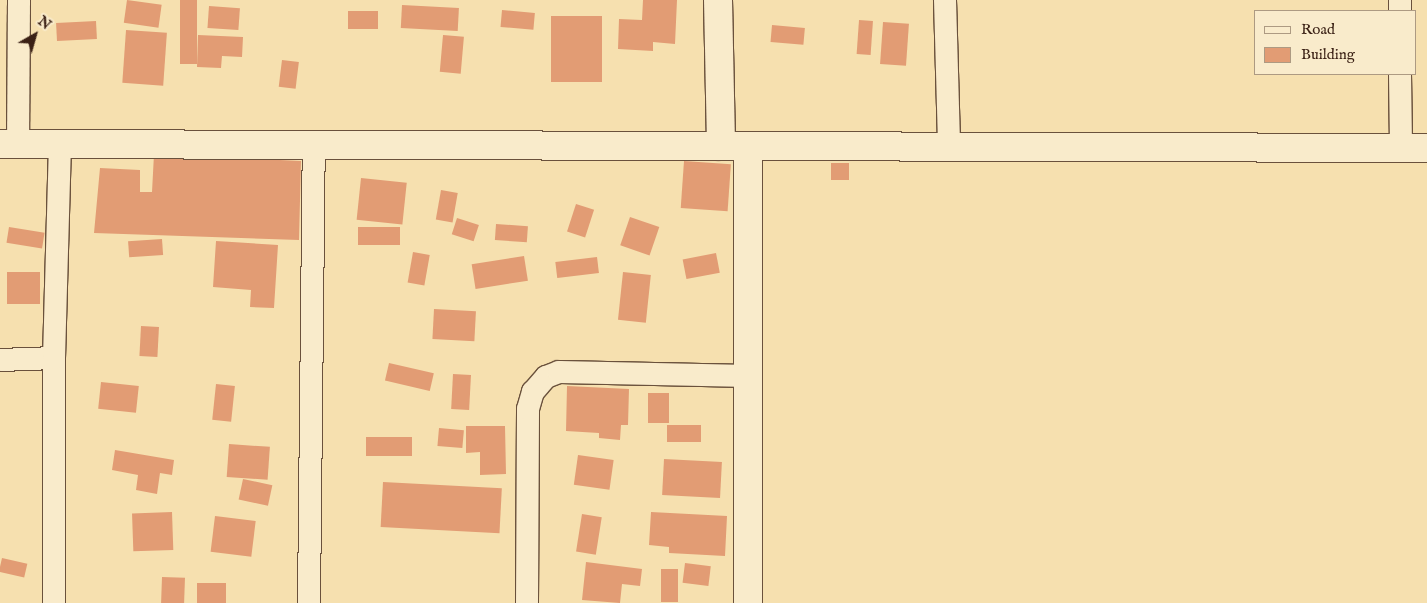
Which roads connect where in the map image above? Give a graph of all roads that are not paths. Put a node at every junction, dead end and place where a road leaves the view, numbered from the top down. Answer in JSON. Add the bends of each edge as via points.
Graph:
{"nodes":[{"id":1,"x":19,"y":0,"type":"edge"},
{"id":2,"x":718,"y":0,"type":"edge"},
{"id":3,"x":945,"y":0,"type":"edge"},
{"id":4,"x":1400,"y":75,"type":"edge"},
{"id":5,"x":9,"y":144,"type":"edge"},
{"id":6,"x":60,"y":146,"type":"junction"},
{"id":7,"x":314,"y":146,"type":"junction"},
{"id":8,"x":721,"y":146,"type":"junction"},
{"id":9,"x":748,"y":146,"type":"junction"},
{"id":10,"x":949,"y":146,"type":"junction"},
{"id":11,"x":1414,"y":148,"type":"edge"},
{"id":12,"x":54,"y":358,"type":"junction"},
{"id":13,"x":0,"y":360,"type":"edge"},
{"id":14,"x":750,"y":376,"type":"junction"},
{"id":15,"x":54,"y":603,"type":"edge"},
{"id":16,"x":309,"y":603,"type":"edge"},
{"id":17,"x":527,"y":603,"type":"edge"},
{"id":18,"x":748,"y":603,"type":"edge"}],
"edges":[{"from":1,"to":5,"type":"street"},
{"from":2,"to":8,"type":"street"},
{"from":3,"to":10,"type":"street"},
{"from":4,"to":11,"type":"street"},
{"from":5,"to":6,"type":"street"},
{"from":6,"to":7,"type":"street"},
{"from":6,"to":12,"type":"street"},
{"from":7,"to":8,"type":"street"},
{"from":7,"to":16,"type":"street"},
{"from":8,"to":9,"type":"street"},
{"from":9,"to":10,"type":"street"},
{"from":9,"to":14,"type":"street"},
{"from":10,"to":11,"type":"street"},
{"from":12,"to":13,"type":"street"},
{"from":12,"to":15,"type":"street"},
{"from":14,"to":17,"type":"street","via":[[559,372],[546,377],[533,392],[528,409]]},
{"from":14,"to":18,"type":"street"}]}
